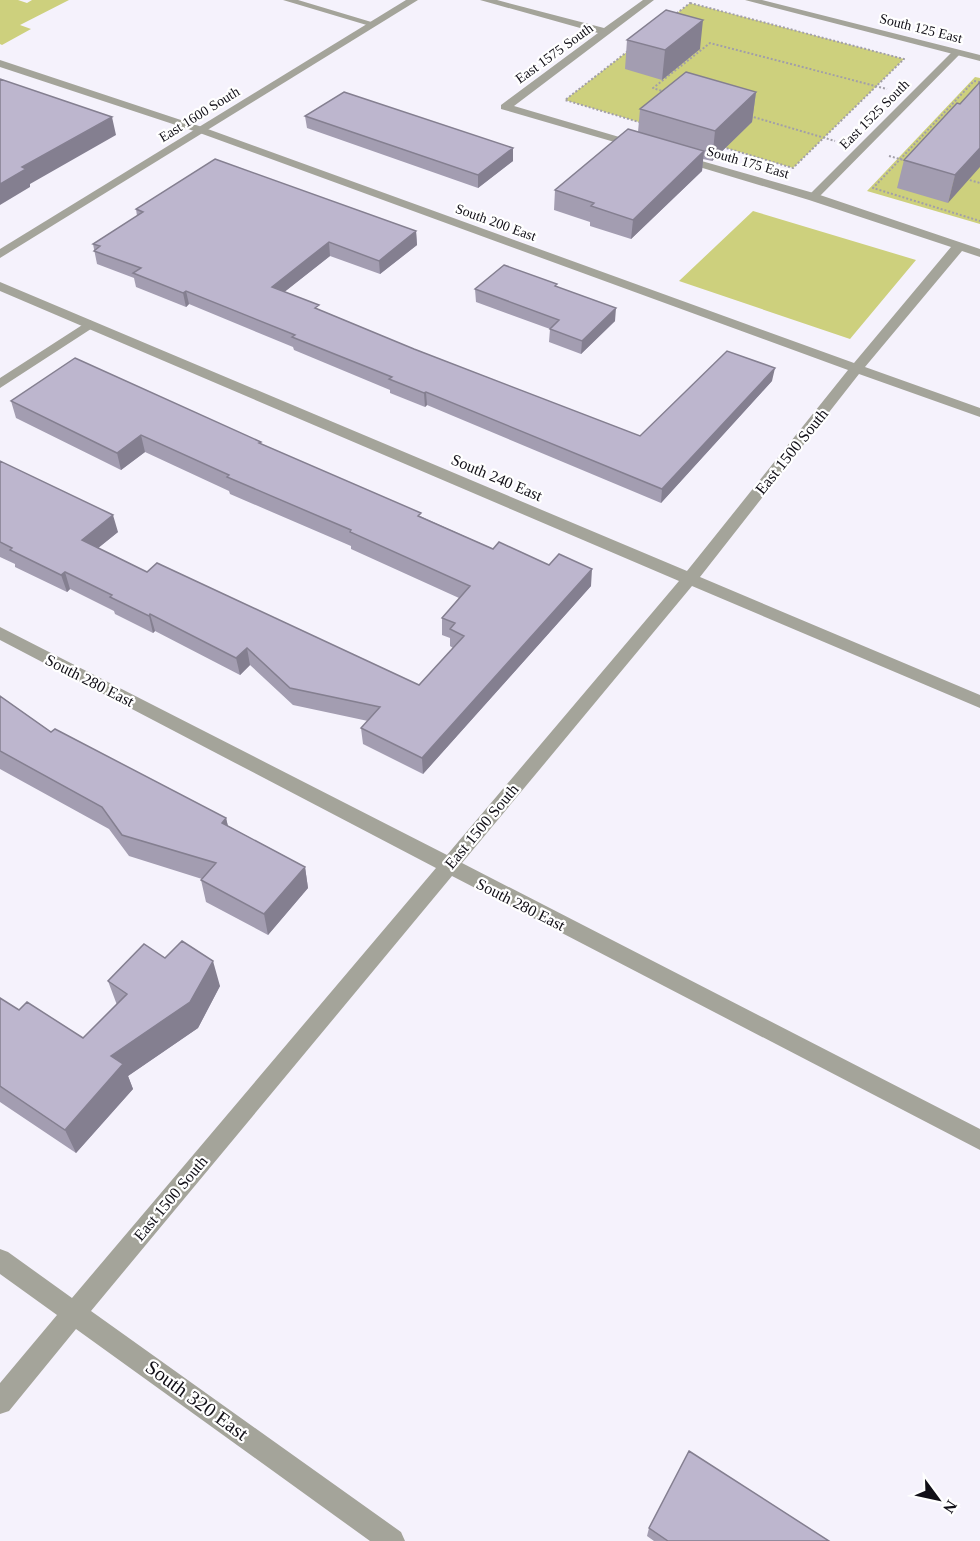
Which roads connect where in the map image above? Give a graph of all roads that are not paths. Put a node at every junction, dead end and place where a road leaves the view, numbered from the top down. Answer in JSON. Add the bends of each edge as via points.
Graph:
{"nodes":[{"id":1,"x":288,"y":0,"type":"edge"},
{"id":2,"x":413,"y":0,"type":"edge"},
{"id":3,"x":485,"y":0,"type":"edge"},
{"id":4,"x":649,"y":0,"type":"edge"},
{"id":5,"x":750,"y":0,"type":"edge"},
{"id":6,"x":373,"y":24,"type":"junction"},
{"id":7,"x":606,"y":32,"type":"junction"},
{"id":8,"x":957,"y":52,"type":"junction"},
{"id":9,"x":980,"y":58,"type":"edge"},
{"id":10,"x":0,"y":63,"type":"edge"},
{"id":11,"x":505,"y":107,"type":"joint"},
{"id":12,"x":201,"y":130,"type":"junction"},
{"id":13,"x":813,"y":197,"type":"junction"},
{"id":14,"x":959,"y":246,"type":"junction"},
{"id":15,"x":980,"y":253,"type":"edge"},
{"id":16,"x":0,"y":254,"type":"edge"},
{"id":17,"x":0,"y":286,"type":"edge"},
{"id":18,"x":90,"y":324,"type":"junction"},
{"id":19,"x":856,"y":369,"type":"junction"},
{"id":20,"x":0,"y":384,"type":"edge"},
{"id":21,"x":980,"y":413,"type":"edge"},
{"id":22,"x":690,"y":578,"type":"junction"},
{"id":23,"x":0,"y":633,"type":"edge"},
{"id":24,"x":980,"y":702,"type":"edge"},
{"id":25,"x":448,"y":866,"type":"junction"},
{"id":26,"x":980,"y":1140,"type":"edge"},
{"id":27,"x":0,"y":1260,"type":"edge"},
{"id":28,"x":75,"y":1312,"type":"junction"},
{"id":29,"x":0,"y":1402,"type":"edge"},
{"id":30,"x":392,"y":1541,"type":"edge"}],
"edges":[{"from":1,"to":6,"type":"lane"},
{"from":2,"to":6,"type":"street","name":"East 1600 South"},
{"from":3,"to":7,"type":"street"},
{"from":4,"to":7,"type":"street","name":"East 1575 South"},
{"from":5,"to":8,"type":"street","name":"South 125 East"},
{"from":6,"to":12,"type":"street","name":"East 1600 South"},
{"from":7,"to":11,"type":"street","name":"East 1575 South"},
{"from":8,"to":9,"type":"street","name":"South 125 East"},
{"from":8,"to":13,"type":"lane","name":"East 1525 South"},
{"from":10,"to":12,"type":"street","name":"South 200 East"},
{"from":11,"to":13,"type":"street","name":"South 175 East"},
{"from":12,"to":16,"type":"street","name":"East 1600 South"},
{"from":12,"to":19,"type":"street","name":"South 200 East"},
{"from":13,"to":14,"type":"street","name":"South 175 East"},
{"from":14,"to":15,"type":"street","name":"South 175 East"},
{"from":14,"to":19,"type":"street","name":"East 1500 South"},
{"from":17,"to":18,"type":"street","name":"South 240 East"},
{"from":18,"to":20,"type":"lane"},
{"from":18,"to":22,"type":"street","name":"South 240 East"},
{"from":19,"to":21,"type":"street","name":"South 200 East"},
{"from":19,"to":22,"type":"street","name":"East 1500 South"},
{"from":22,"to":24,"type":"street","name":"South 240 East"},
{"from":22,"to":25,"type":"street","name":"East 1500 South"},
{"from":23,"to":25,"type":"street","name":"South 280 East"},
{"from":25,"to":26,"type":"street","name":"South 280 East"},
{"from":25,"to":28,"type":"street","name":"East 1500 South"},
{"from":27,"to":28,"type":"street","name":"South 320 East"},
{"from":28,"to":29,"type":"street","name":"East 1500 South"},
{"from":28,"to":30,"type":"street","name":"South 320 East"}]}
